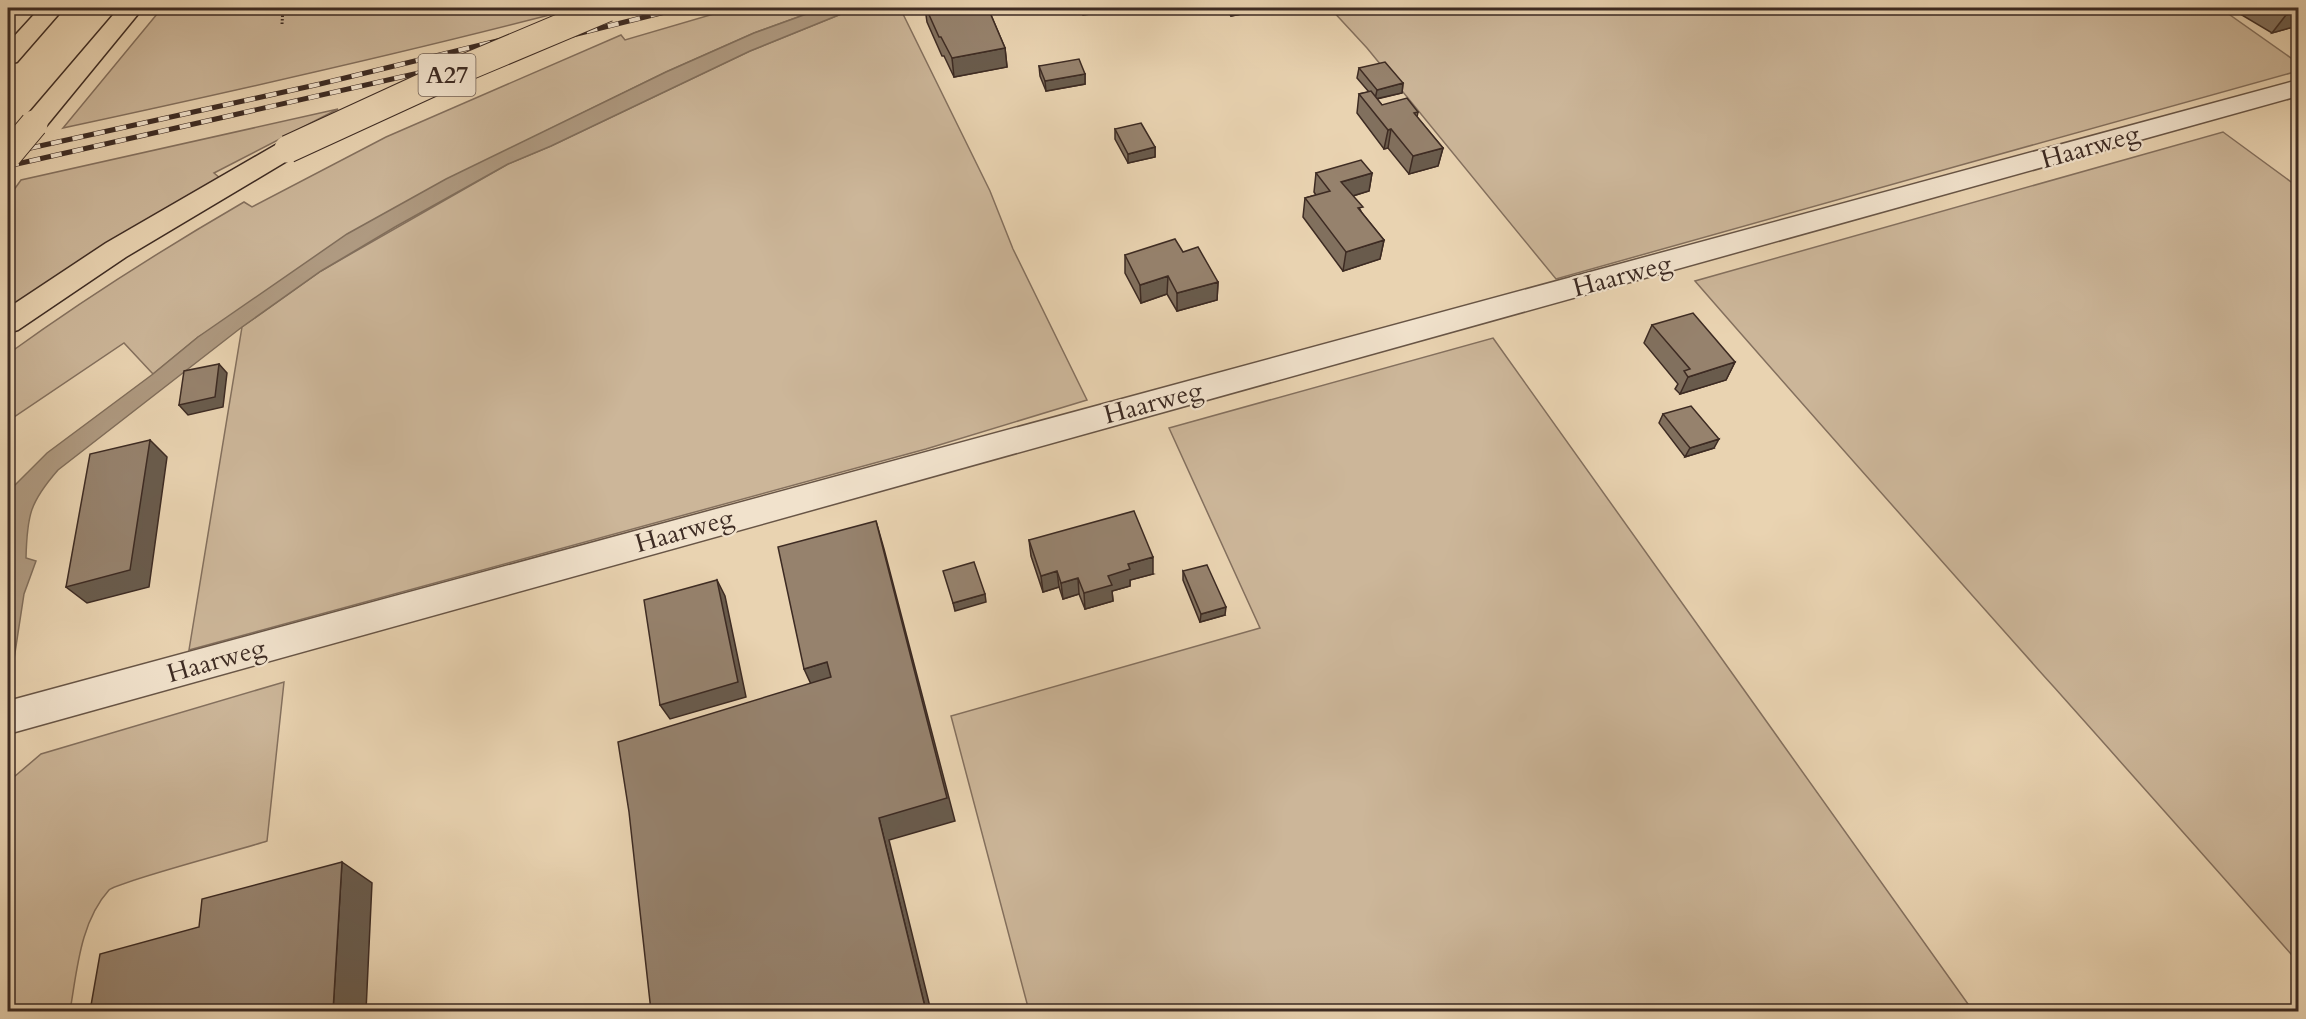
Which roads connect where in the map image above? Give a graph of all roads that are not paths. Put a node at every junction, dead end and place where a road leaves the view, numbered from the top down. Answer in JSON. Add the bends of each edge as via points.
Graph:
{"nodes":[{"id":1,"x":52,"y":8,"type":"edge"},
{"id":2,"x":131,"y":8,"type":"edge"},
{"id":3,"x":607,"y":8,"type":"edge"},
{"id":4,"x":8,"y":57,"type":"edge"},
{"id":5,"x":2298,"y":88,"type":"edge"},
{"id":6,"x":8,"y":155,"type":"edge"},
{"id":7,"x":8,"y":322,"type":"edge"},
{"id":8,"x":8,"y":718,"type":"edge"}],
"edges":[{"from":1,"to":4,"type":"highway"},
{"from":2,"to":6,"type":"highway","bridge":true},
{"from":3,"to":7,"type":"highway","number":"A27","bridge":true,"via":[[288,149],[116,250]]},
{"from":5,"to":8,"type":"street","name":"Haarweg"}]}
